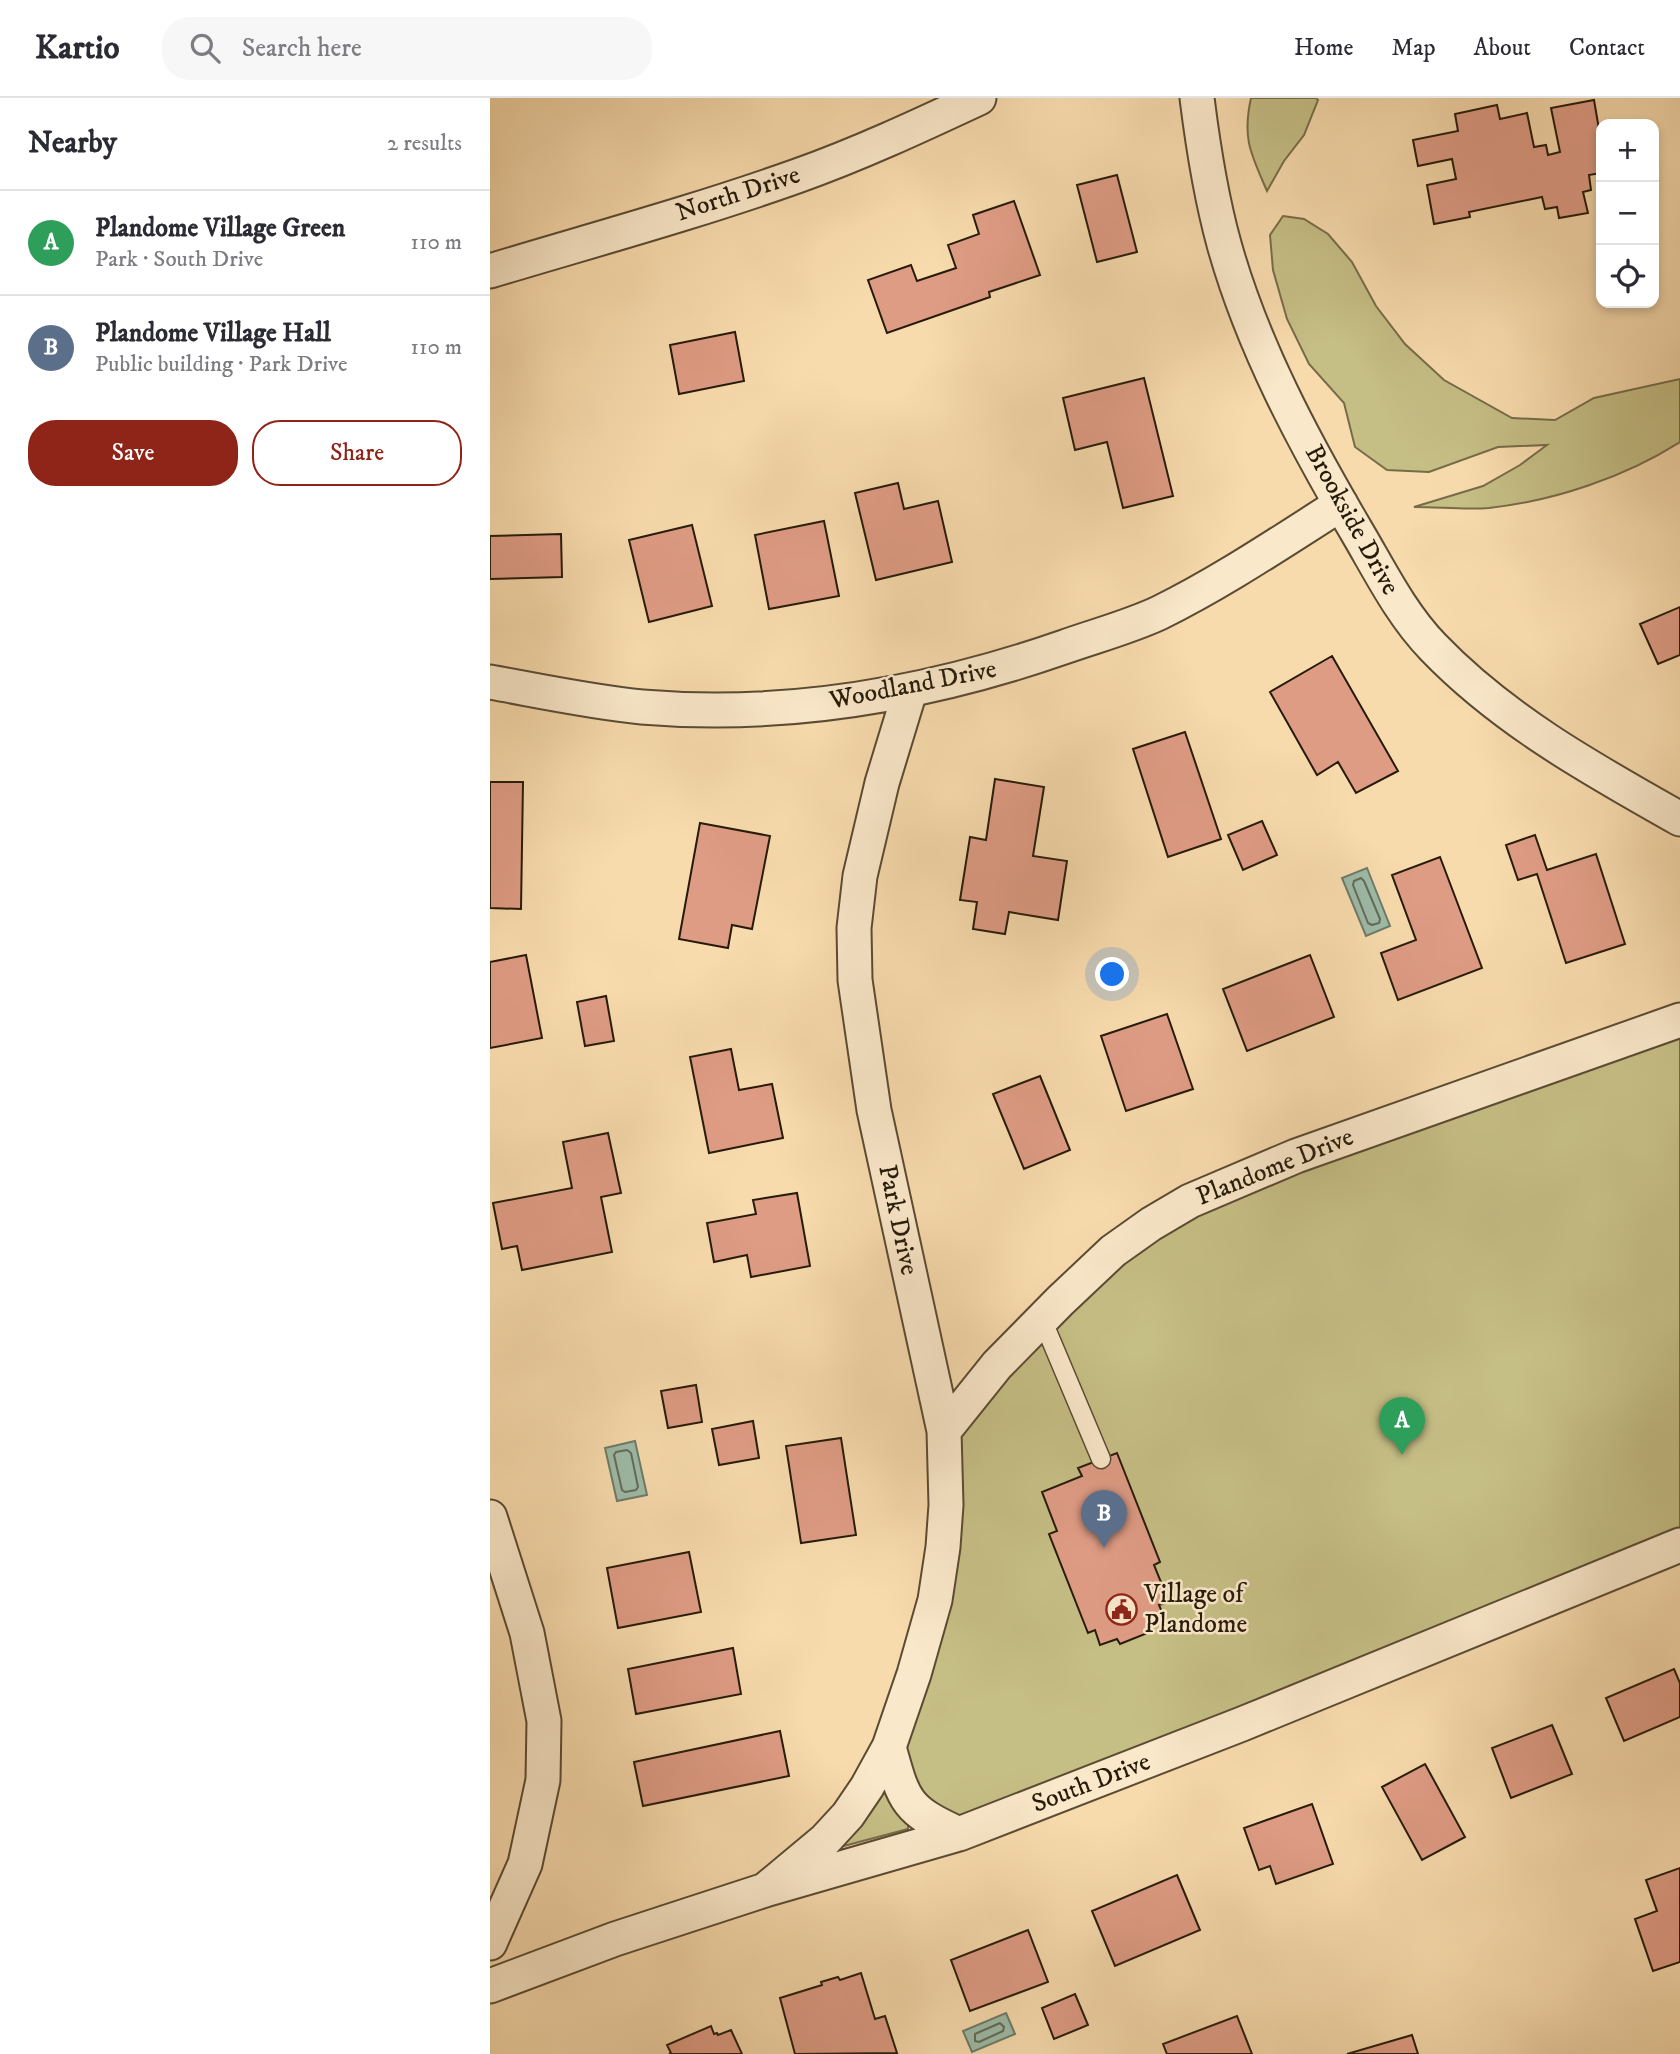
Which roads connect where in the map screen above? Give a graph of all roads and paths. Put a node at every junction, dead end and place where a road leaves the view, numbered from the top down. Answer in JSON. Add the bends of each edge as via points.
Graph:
{"nodes":[{"id":1,"x":979,"y":98,"type":"edge"},
{"id":2,"x":1197,"y":98,"type":"edge"},
{"id":3,"x":490,"y":271,"type":"edge"},
{"id":4,"x":1341,"y":504,"type":"junction"},
{"id":5,"x":490,"y":682,"type":"edge"},
{"id":6,"x":910,"y":691,"type":"junction"},
{"id":7,"x":1680,"y":819,"type":"edge"},
{"id":8,"x":1680,"y":1020,"type":"edge"},
{"id":9,"x":1042,"y":1319,"type":"junction"},
{"id":10,"x":944,"y":1431,"type":"junction"},
{"id":11,"x":1101,"y":1460,"type":"dead end"},
{"id":12,"x":490,"y":1517,"type":"edge"},
{"id":13,"x":1680,"y":1545,"type":"edge"},
{"id":14,"x":889,"y":1747,"type":"junction"},
{"id":15,"x":959,"y":1834,"type":"junction"},
{"id":16,"x":765,"y":1890,"type":"junction"},
{"id":17,"x":490,"y":1943,"type":"edge"},
{"id":18,"x":490,"y":1986,"type":"edge"}],
"edges":[{"from":1,"to":3,"type":"street","name":"North Drive","via":[[800,175]]},
{"from":2,"to":4,"type":"street","name":"Brookside Drive","via":[[1224,244],[1255,335]]},
{"from":4,"to":6,"type":"street","name":"Woodland Drive","via":[[1216,583],[1157,614],[1009,666]]},
{"from":4,"to":7,"type":"street","name":"Brookside Drive","via":[[1398,602],[1432,646],[1495,704],[1587,766]]},
{"from":5,"to":6,"type":"street","name":"Woodland Drive","via":[[642,707],[757,708]]},
{"from":6,"to":10,"type":"street","name":"Park Drive","via":[[860,876],[855,980],[874,1110]]},
{"from":8,"to":9,"type":"street","name":"Plandome Drive","via":[[1296,1156],[1191,1201],[1112,1251]]},
{"from":9,"to":10,"type":"street","name":"Plandome Drive"},
{"from":9,"to":11,"type":"lane"},
{"from":10,"to":14,"type":"street","name":"Park Drive","via":[[946,1505],[935,1600]]},
{"from":12,"to":17,"type":"street","via":[[527,1633],[544,1721],[543,1780],[525,1864]]},
{"from":13,"to":15,"type":"street","name":"South Drive"},
{"from":14,"to":15,"type":"street","via":[[897,1776],[915,1811]]},
{"from":14,"to":16,"type":"street","name":"Park Drive","via":[[848,1815]]},
{"from":15,"to":16,"type":"street","name":"South Drive"},
{"from":16,"to":18,"type":"street","name":"South Drive"}]}
